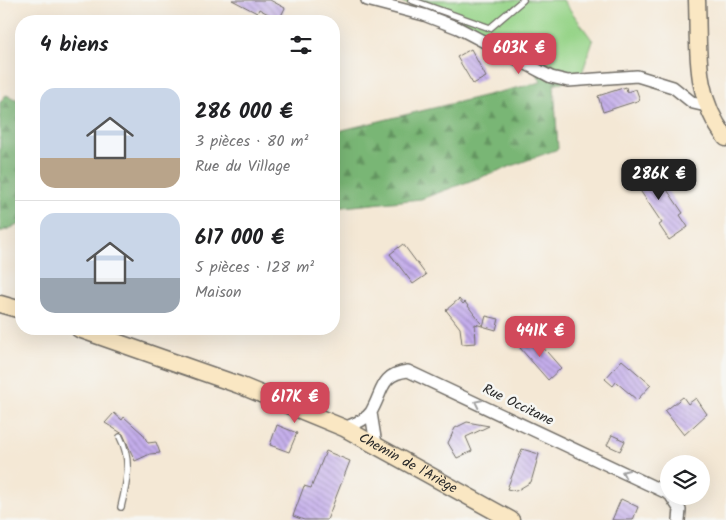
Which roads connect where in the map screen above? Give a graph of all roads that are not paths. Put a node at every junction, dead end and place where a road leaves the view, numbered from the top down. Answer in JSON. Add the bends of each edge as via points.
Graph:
{"nodes":[{"id":1,"x":367,"y":0,"type":"edge"},
{"id":2,"x":411,"y":0,"type":"edge"},
{"id":3,"x":523,"y":0,"type":"edge"},
{"id":4,"x":697,"y":0,"type":"edge"},
{"id":5,"x":706,"y":106,"type":"junction"},
{"id":6,"x":726,"y":138,"type":"edge"},
{"id":7,"x":0,"y":304,"type":"edge"},
{"id":8,"x":15,"y":308,"type":"edge"},
{"id":9,"x":96,"y":335,"type":"edge"},
{"id":10,"x":371,"y":413,"type":"junction"},
{"id":11,"x":344,"y":428,"type":"junction"},
{"id":12,"x":120,"y":437,"type":"dead end"},
{"id":13,"x":376,"y":444,"type":"junction"},
{"id":14,"x":660,"y":490,"type":"edge"},
{"id":15,"x":677,"y":505,"type":"edge"},
{"id":16,"x":121,"y":507,"type":"dead end"},
{"id":17,"x":511,"y":520,"type":"edge"},
{"id":18,"x":680,"y":520,"type":"edge"}],
"edges":[{"from":1,"to":5,"type":"street","via":[[458,28],[551,77],[568,81],[637,76],[673,88],[693,103]]},
{"from":2,"to":3,"type":"lane","via":[[490,28]]},
{"from":4,"to":5,"type":"street","via":[[701,82]]},
{"from":5,"to":6,"type":"street"},
{"from":7,"to":8,"type":"street"},
{"from":9,"to":11,"type":"street","name":"Chemin de l'Ariège","via":[[266,395]]},
{"from":10,"to":11,"type":"street","via":[[364,420]]},
{"from":10,"to":13,"type":"street"},
{"from":14,"to":10,"type":"street","name":"Rue Occitane","one_way":true,"via":[[408,371],[396,372],[388,379]]},
{"from":11,"to":13,"type":"street","name":"Chemin de l'Ariège"},
{"from":12,"to":16,"type":"lane","via":[[128,458]]},
{"from":13,"to":17,"type":"street","name":"Chemin de l'Ariège"},
{"from":15,"to":18,"type":"street","name":"Rue Occitane"}]}
